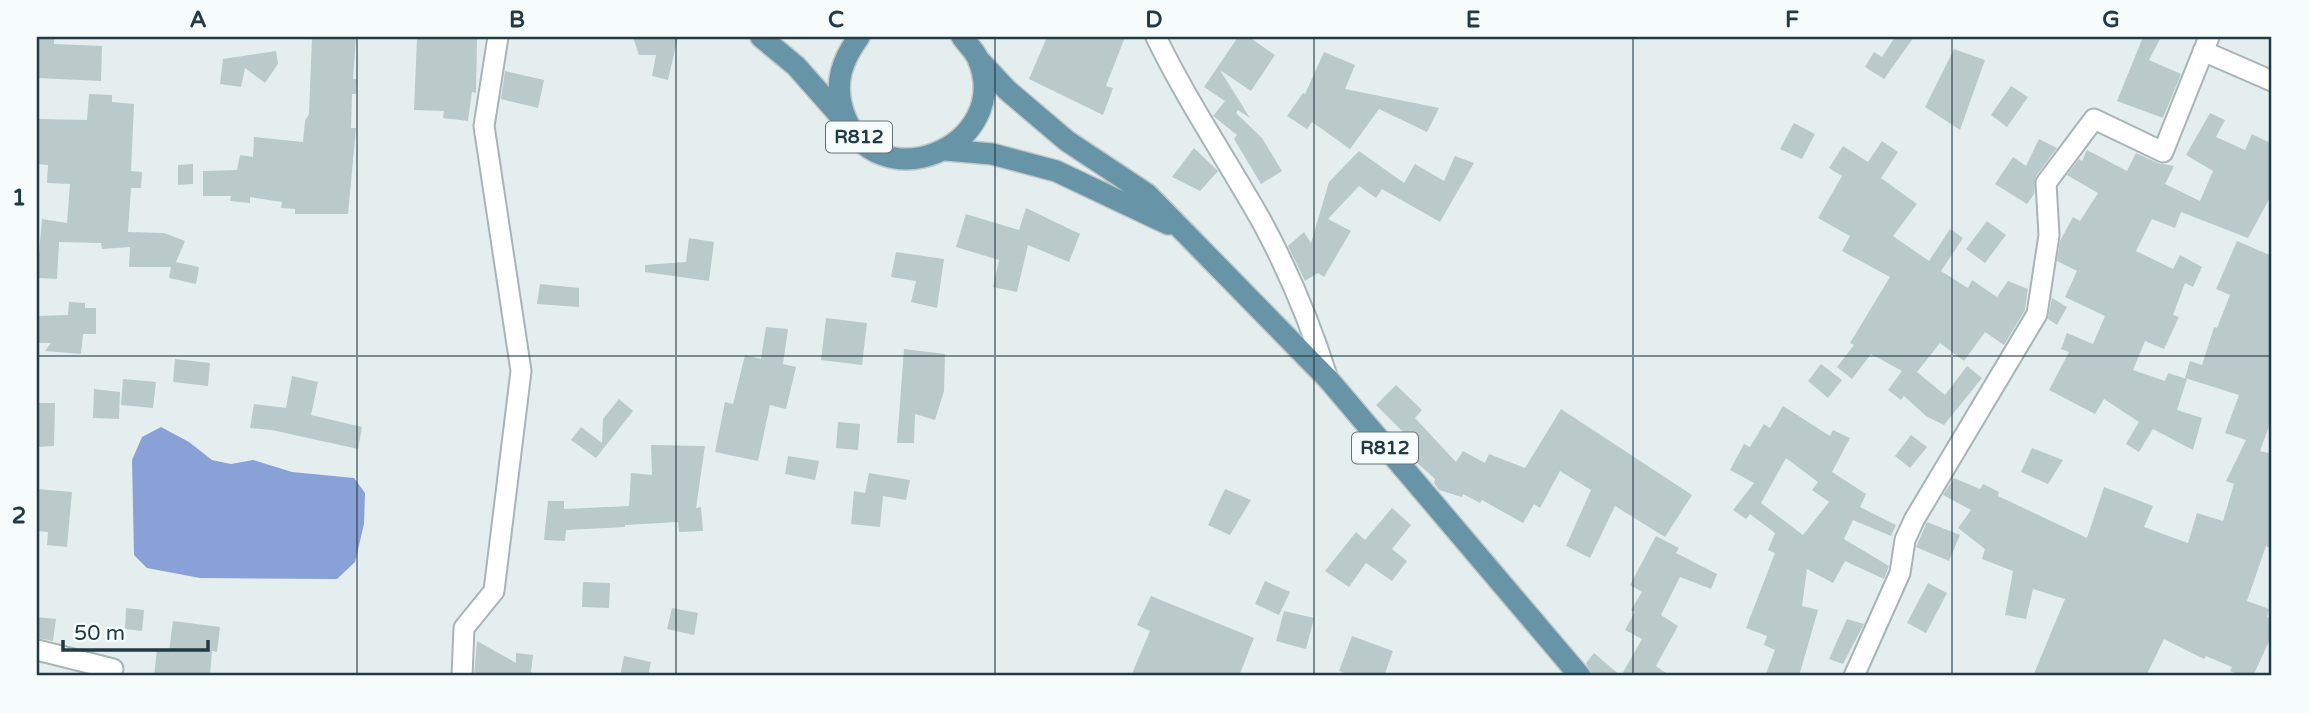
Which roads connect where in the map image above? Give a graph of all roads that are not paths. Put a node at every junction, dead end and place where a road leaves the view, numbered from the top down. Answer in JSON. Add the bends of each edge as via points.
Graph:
{"nodes":[{"id":1,"x":498,"y":37,"type":"edge"},
{"id":2,"x":761,"y":37,"type":"edge"},
{"id":3,"x":859,"y":37,"type":"edge"},
{"id":4,"x":1156,"y":37,"type":"edge"},
{"id":5,"x":2206,"y":44,"type":"edge"},
{"id":6,"x":970,"y":45,"type":"edge"},
{"id":7,"x":2272,"y":81,"type":"edge"},
{"id":8,"x":848,"y":125,"type":"junction"},
{"id":9,"x":946,"y":150,"type":"junction"},
{"id":10,"x":1179,"y":229,"type":"junction"},
{"id":11,"x":1328,"y":379,"type":"junction"},
{"id":12,"x":37,"y":650,"type":"edge"},
{"id":13,"x":113,"y":669,"type":"dead end"},
{"id":14,"x":462,"y":676,"type":"edge"},
{"id":15,"x":1580,"y":676,"type":"edge"},
{"id":16,"x":1854,"y":676,"type":"edge"}],
"edges":[{"from":1,"to":14,"type":"street","via":[[484,126],[521,371],[494,591],[464,628]]},
{"from":2,"to":8,"type":"main road","number":"R812","via":[[796,66]]},
{"from":3,"to":8,"type":"main road","number":"R812","via":[[842,64],[839,85]]},
{"from":4,"to":11,"type":"street","via":[[1263,225],[1311,325]]},
{"from":5,"to":7,"type":"street"},
{"from":5,"to":16,"type":"street","via":[[2163,152],[2094,119],[2046,183],[2049,235],[2037,314],[1914,520],[1905,540],[1900,573]]},
{"from":6,"to":9,"type":"main road","number":"R812","via":[[983,89],[976,119]]},
{"from":6,"to":10,"type":"main road","number":"R812","via":[[1007,90],[1067,141],[1147,194]]},
{"from":8,"to":9,"type":"main road","number":"R812","via":[[869,148],[898,159],[929,158]]},
{"from":9,"to":10,"type":"main road","number":"R812","via":[[992,154],[1056,171]]},
{"from":10,"to":11,"type":"main road","number":"R812"},
{"from":11,"to":15,"type":"main road","number":"R812"},
{"from":12,"to":13,"type":"street"}]}
